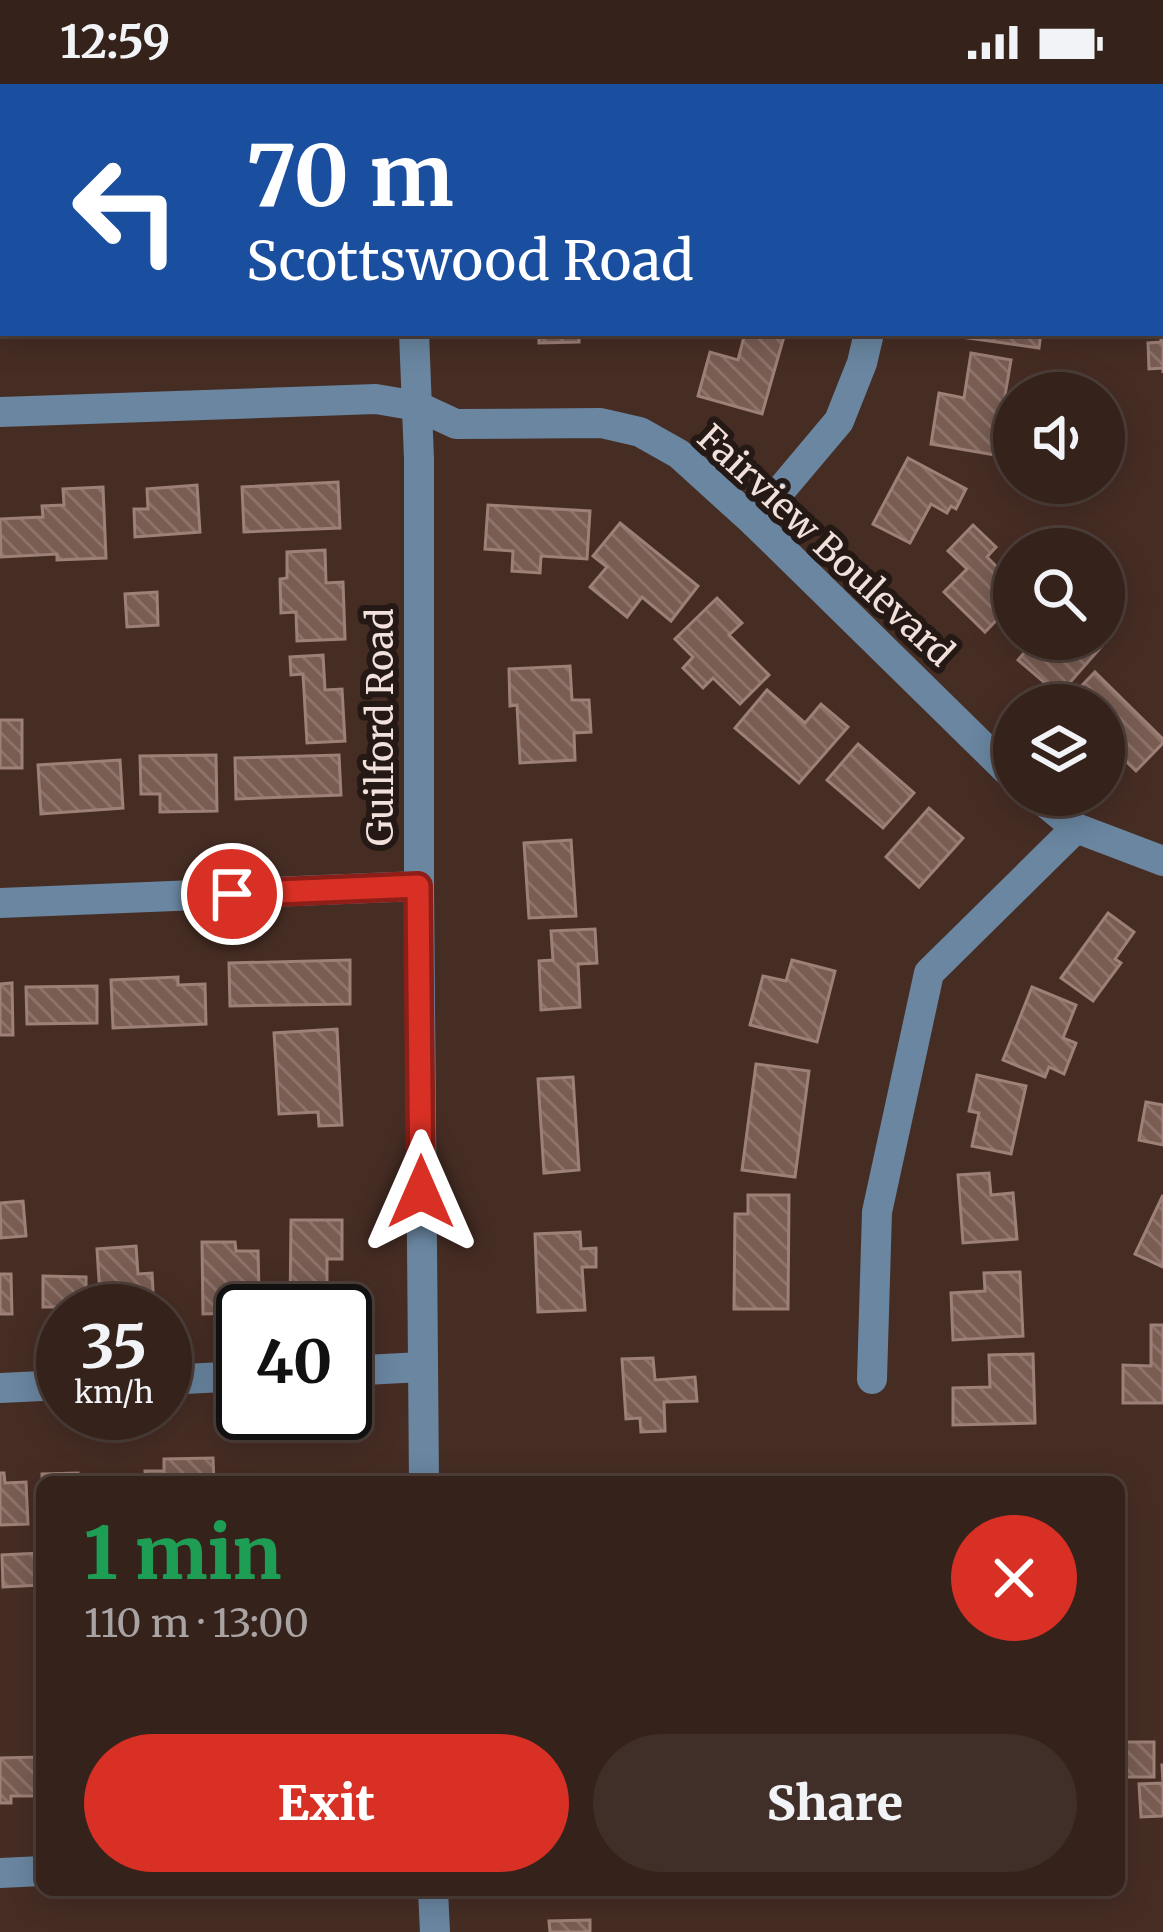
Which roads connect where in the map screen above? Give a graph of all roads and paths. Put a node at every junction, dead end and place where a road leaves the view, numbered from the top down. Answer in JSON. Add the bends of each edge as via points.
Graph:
{"nodes":[{"id":1,"x":415,"y":336,"type":"edge"},
{"id":2,"x":868,"y":336,"type":"edge"},
{"id":3,"x":417,"y":406,"type":"junction"},
{"id":4,"x":0,"y":412,"type":"edge"},
{"id":5,"x":754,"y":522,"type":"junction"},
{"id":6,"x":993,"y":756,"type":"edge"},
{"id":7,"x":1061,"y":816,"type":"edge"},
{"id":8,"x":1076,"y":828,"type":"junction"},
{"id":9,"x":1163,"y":861,"type":"edge"},
{"id":10,"x":418,"y":886,"type":"junction"},
{"id":11,"x":0,"y":903,"type":"edge"},
{"id":12,"x":422,"y":1367,"type":"junction"},
{"id":13,"x":372,"y":1370,"type":"edge"},
{"id":14,"x":872,"y":1378,"type":"dead end"},
{"id":15,"x":36,"y":1386,"type":"edge"},
{"id":16,"x":0,"y":1388,"type":"edge"},
{"id":17,"x":424,"y":1476,"type":"edge"},
{"id":18,"x":0,"y":1873,"type":"edge"},
{"id":19,"x":36,"y":1881,"type":"edge"},
{"id":20,"x":433,"y":1896,"type":"edge"},
{"id":21,"x":435,"y":1932,"type":"edge"}],
"edges":[{"from":1,"to":3,"type":"street","name":"Guilford Road"},
{"from":2,"to":5,"type":"street","via":[[839,421]]},
{"from":3,"to":4,"type":"street","name":"Fairview Boulevard","via":[[376,399]]},
{"from":3,"to":5,"type":"street","name":"Fairview Boulevard","via":[[456,424],[601,423],[640,432],[679,454]]},
{"from":3,"to":10,"type":"street","name":"Guilford Road"},
{"from":5,"to":6,"type":"street","name":"Fairview Boulevard"},
{"from":7,"to":8,"type":"street"},
{"from":8,"to":9,"type":"street"},
{"from":8,"to":14,"type":"street","via":[[929,973],[877,1212]]},
{"from":10,"to":11,"type":"street"},
{"from":10,"to":12,"type":"street","name":"Guilford Road"},
{"from":12,"to":13,"type":"street"},
{"from":12,"to":17,"type":"street","name":"Guilford Road"},
{"from":15,"to":16,"type":"street"},
{"from":18,"to":19,"type":"street"},
{"from":20,"to":21,"type":"street"}]}
